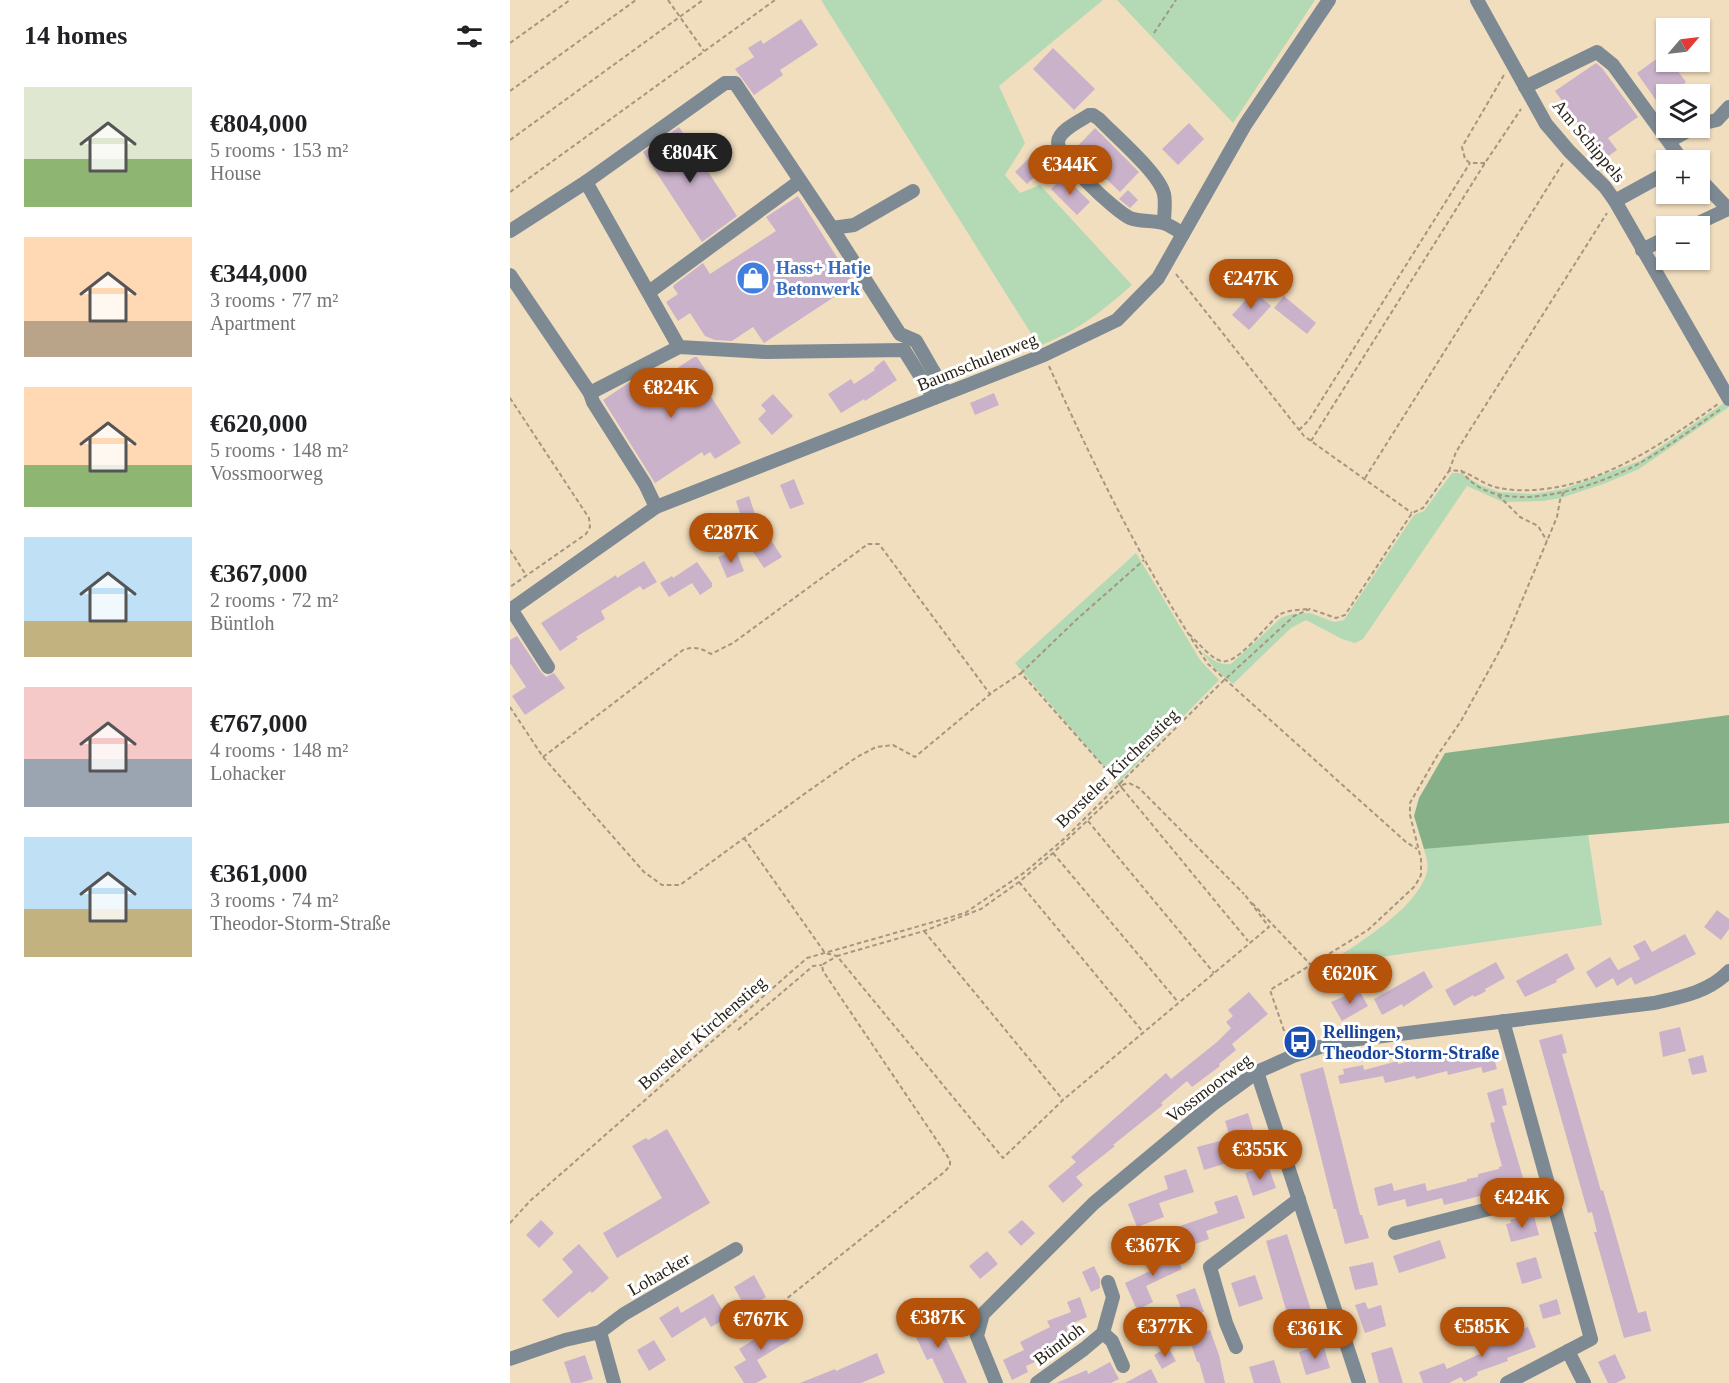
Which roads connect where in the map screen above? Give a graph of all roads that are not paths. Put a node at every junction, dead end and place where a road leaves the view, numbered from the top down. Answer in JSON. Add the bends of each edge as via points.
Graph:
{"nodes":[{"id":1,"x":1329,"y":0,"type":"edge"},
{"id":2,"x":1477,"y":0,"type":"edge"},
{"id":3,"x":1528,"y":92,"type":"junction"},
{"id":4,"x":1729,"y":107,"type":"edge"},
{"id":5,"x":1710,"y":122,"type":"edge"},
{"id":6,"x":1675,"y":138,"type":"edge"},
{"id":7,"x":1669,"y":141,"type":"junction"},
{"id":8,"x":1675,"y":150,"type":"edge"},
{"id":9,"x":1656,"y":178,"type":"edge"},
{"id":10,"x":801,"y":181,"type":"junction"},
{"id":11,"x":586,"y":182,"type":"junction"},
{"id":12,"x":1710,"y":189,"type":"edge"},
{"id":13,"x":913,"y":191,"type":"dead end"},
{"id":14,"x":1615,"y":201,"type":"junction"},
{"id":15,"x":1729,"y":209,"type":"edge"},
{"id":16,"x":1710,"y":218,"type":"edge"},
{"id":17,"x":1164,"y":223,"type":"junction"},
{"id":18,"x":832,"y":228,"type":"junction"},
{"id":19,"x":510,"y":231,"type":"edge"},
{"id":20,"x":1183,"y":234,"type":"junction"},
{"id":21,"x":1656,"y":243,"type":"edge"},
{"id":22,"x":1642,"y":250,"type":"junction"},
{"id":23,"x":510,"y":275,"type":"edge"},
{"id":24,"x":649,"y":292,"type":"junction"},
{"id":25,"x":678,"y":347,"type":"junction"},
{"id":26,"x":590,"y":393,"type":"junction"},
{"id":27,"x":940,"y":396,"type":"junction"},
{"id":28,"x":1729,"y":399,"type":"edge"},
{"id":29,"x":656,"y":507,"type":"junction"},
{"id":30,"x":511,"y":610,"type":"edge"},
{"id":31,"x":548,"y":667,"type":"dead end"},
{"id":32,"x":1729,"y":971,"type":"edge"},
{"id":33,"x":1503,"y":1021,"type":"junction"},
{"id":34,"x":1257,"y":1072,"type":"junction"},
{"id":35,"x":1551,"y":1192,"type":"junction"},
{"id":36,"x":1299,"y":1199,"type":"junction"},
{"id":37,"x":1395,"y":1233,"type":"dead end"},
{"id":38,"x":736,"y":1249,"type":"dead end"},
{"id":39,"x":1108,"y":1282,"type":"dead end"},
{"id":40,"x":600,"y":1332,"type":"junction"},
{"id":41,"x":1103,"y":1333,"type":"junction"},
{"id":42,"x":1236,"y":1347,"type":"dead end"},
{"id":43,"x":1568,"y":1351,"type":"junction"},
{"id":44,"x":510,"y":1359,"type":"edge"},
{"id":45,"x":1123,"y":1366,"type":"dead end"},
{"id":46,"x":614,"y":1383,"type":"edge"},
{"id":47,"x":996,"y":1383,"type":"edge"},
{"id":48,"x":1037,"y":1383,"type":"edge"},
{"id":49,"x":1359,"y":1383,"type":"edge"},
{"id":50,"x":1507,"y":1383,"type":"edge"},
{"id":51,"x":1584,"y":1383,"type":"edge"}],
"edges":[{"from":1,"to":20,"type":"street","name":"Baumschulenweg","via":[[1245,125]]},
{"from":2,"to":3,"type":"street","name":"Am Schippels"},
{"from":3,"to":7,"type":"street","via":[[1598,52],[1613,65]]},
{"from":3,"to":14,"type":"street","name":"Am Schippels","via":[[1546,124]]},
{"from":4,"to":5,"type":"street"},
{"from":6,"to":7,"type":"street"},
{"from":7,"to":8,"type":"street"},
{"from":9,"to":14,"type":"street"},
{"from":10,"to":11,"type":"street","via":[[735,83],[725,83]]},
{"from":10,"to":18,"type":"street"},
{"from":10,"to":24,"type":"street"},
{"from":11,"to":19,"type":"street"},
{"from":11,"to":24,"type":"street"},
{"from":12,"to":15,"type":"street"},
{"from":13,"to":18,"type":"street","via":[[854,225]]},
{"from":14,"to":22,"type":"street","name":"Am Schippels"},
{"from":15,"to":16,"type":"street"},
{"from":17,"to":17,"type":"street","via":[[1133,219],[1106,200],[1069,163],[1059,147],[1059,137],[1089,115],[1099,119],[1160,185],[1165,198]]},
{"from":17,"to":20,"type":"street"},
{"from":18,"to":27,"type":"street","via":[[900,334],[916,341]]},
{"from":20,"to":27,"type":"street","name":"Baumschulenweg","via":[[1158,278],[1117,320],[1044,355]]},
{"from":21,"to":22,"type":"street"},
{"from":22,"to":28,"type":"street","name":"Am Schippels"},
{"from":23,"to":26,"type":"street"},
{"from":24,"to":25,"type":"street"},
{"from":25,"to":26,"type":"street"},
{"from":25,"to":27,"type":"street","via":[[766,352],[904,350]]},
{"from":26,"to":29,"type":"street"},
{"from":27,"to":29,"type":"street","name":"Baumschulenweg"},
{"from":29,"to":30,"type":"street","name":"Baumschulenweg"},
{"from":30,"to":31,"type":"street"},
{"from":32,"to":33,"type":"street","name":"Vossmoorweg","via":[[1692,995]]},
{"from":33,"to":34,"type":"street","name":"Vossmoorweg","via":[[1350,1040],[1293,1056]]},
{"from":33,"to":35,"type":"street"},
{"from":34,"to":36,"type":"street"},
{"from":34,"to":47,"type":"street","name":"Vossmoorweg","via":[[1094,1203],[983,1314],[977,1336]]},
{"from":35,"to":37,"type":"street"},
{"from":35,"to":43,"type":"street","via":[[1591,1339]]},
{"from":36,"to":42,"type":"street","via":[[1210,1267]]},
{"from":36,"to":49,"type":"street"},
{"from":38,"to":40,"type":"street","name":"Lohacker"},
{"from":39,"to":41,"type":"street","name":"Büntloh","via":[[1113,1297]]},
{"from":40,"to":44,"type":"street","name":"Lohacker"},
{"from":40,"to":46,"type":"street"},
{"from":41,"to":45,"type":"street","name":"Büntloh","via":[[1113,1341]]},
{"from":41,"to":48,"type":"street","name":"Büntloh"},
{"from":43,"to":50,"type":"street"},
{"from":43,"to":51,"type":"street"}]}
